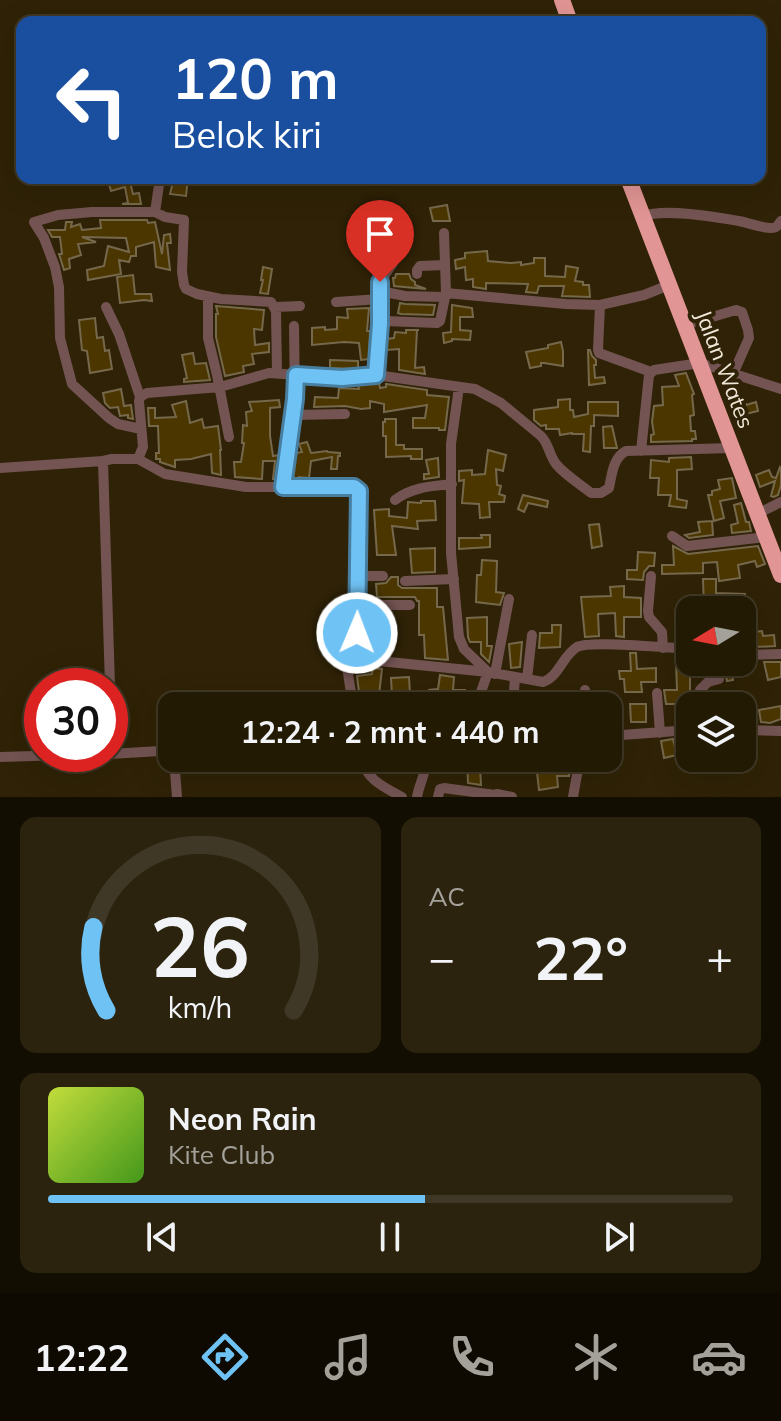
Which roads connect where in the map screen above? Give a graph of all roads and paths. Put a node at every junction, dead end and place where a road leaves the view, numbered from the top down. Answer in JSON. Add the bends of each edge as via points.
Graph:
{"nodes":[{"id":1,"x":159,"y":184,"type":"edge"},
{"id":2,"x":630,"y":184,"type":"edge"},
{"id":3,"x":155,"y":212,"type":"junction"},
{"id":4,"x":643,"y":216,"type":"junction"},
{"id":5,"x":781,"y":221,"type":"edge"},
{"id":6,"x":444,"y":233,"type":"dead end"},
{"id":7,"x":393,"y":263,"type":"dead end"},
{"id":8,"x":445,"y":265,"type":"junction"},
{"id":9,"x":417,"y":274,"type":"dead end"},
{"id":10,"x":669,"y":285,"type":"junction"},
{"id":11,"x":380,"y":295,"type":"junction"},
{"id":12,"x":445,"y":295,"type":"junction"},
{"id":13,"x":208,"y":297,"type":"junction"},
{"id":14,"x":336,"y":302,"type":"dead end"},
{"id":15,"x":600,"y":305,"type":"junction"},
{"id":16,"x":300,"y":306,"type":"dead end"},
{"id":17,"x":106,"y":307,"type":"dead end"},
{"id":18,"x":275,"y":307,"type":"junction"},
{"id":19,"x":380,"y":324,"type":"junction"},
{"id":20,"x":685,"y":325,"type":"junction"},
{"id":21,"x":294,"y":326,"type":"dead end"},
{"id":22,"x":700,"y":363,"type":"junction"},
{"id":23,"x":651,"y":372,"type":"junction"},
{"id":24,"x":277,"y":373,"type":"junction"},
{"id":25,"x":733,"y":374,"type":"junction"},
{"id":26,"x":296,"y":375,"type":"junction"},
{"id":27,"x":376,"y":375,"type":"junction"},
{"id":28,"x":220,"y":387,"type":"junction"},
{"id":29,"x":459,"y":387,"type":"junction"},
{"id":30,"x":781,"y":389,"type":"edge"},
{"id":31,"x":140,"y":397,"type":"junction"},
{"id":32,"x":345,"y":414,"type":"dead end"},
{"id":33,"x":293,"y":415,"type":"junction"},
{"id":34,"x":141,"y":429,"type":"junction"},
{"id":35,"x":229,"y":437,"type":"dead end"},
{"id":36,"x":732,"y":448,"type":"junction"},
{"id":37,"x":641,"y":451,"type":"junction"},
{"id":38,"x":138,"y":459,"type":"junction"},
{"id":39,"x":103,"y":461,"type":"junction"},
{"id":40,"x":0,"y":468,"type":"edge"},
{"id":41,"x":452,"y":484,"type":"junction"},
{"id":42,"x":283,"y":487,"type":"junction"},
{"id":43,"x":395,"y":500,"type":"dead end"},
{"id":44,"x":781,"y":502,"type":"edge"},
{"id":45,"x":757,"y":514,"type":"junction"},
{"id":46,"x":672,"y":536,"type":"dead end"},
{"id":47,"x":766,"y":537,"type":"junction"},
{"id":48,"x":781,"y":575,"type":"edge"},
{"id":49,"x":359,"y":576,"type":"junction"},
{"id":50,"x":383,"y":576,"type":"dead end"},
{"id":51,"x":651,"y":576,"type":"dead end"},
{"id":52,"x":454,"y":579,"type":"junction"},
{"id":53,"x":405,"y":581,"type":"dead end"},
{"id":54,"x":509,"y":599,"type":"dead end"},
{"id":55,"x":358,"y":605,"type":"junction"},
{"id":56,"x":410,"y":605,"type":"dead end"},
{"id":57,"x":532,"y":635,"type":"dead end"},
{"id":58,"x":663,"y":648,"type":"junction"},
{"id":59,"x":676,"y":648,"type":"edge"},
{"id":60,"x":781,"y":654,"type":"edge"},
{"id":61,"x":756,"y":655,"type":"edge"},
{"id":62,"x":359,"y":659,"type":"junction"},
{"id":63,"x":109,"y":668,"type":"edge"},
{"id":64,"x":492,"y":673,"type":"junction"},
{"id":65,"x":521,"y":678,"type":"junction"},
{"id":66,"x":719,"y":679,"type":"dead end"},
{"id":67,"x":351,"y":692,"type":"edge"},
{"id":68,"x":483,"y":692,"type":"edge"},
{"id":69,"x":517,"y":692,"type":"edge"},
{"id":70,"x":700,"y":692,"type":"edge"},
{"id":71,"x":657,"y":693,"type":"dead end"},
{"id":72,"x":756,"y":730,"type":"edge"},
{"id":73,"x":676,"y":731,"type":"edge"},
{"id":74,"x":781,"y":731,"type":"edge"},
{"id":75,"x":660,"y":733,"type":"junction"},
{"id":76,"x":622,"y":735,"type":"edge"},
{"id":77,"x":158,"y":751,"type":"edge"},
{"id":78,"x":128,"y":753,"type":"edge"},
{"id":79,"x":24,"y":756,"type":"edge"},
{"id":80,"x":0,"y":757,"type":"edge"},
{"id":81,"x":175,"y":772,"type":"edge"},
{"id":82,"x":366,"y":772,"type":"edge"},
{"id":83,"x":424,"y":772,"type":"edge"},
{"id":84,"x":577,"y":772,"type":"edge"},
{"id":85,"x":494,"y":796,"type":"edge"},
{"id":86,"x":177,"y":797,"type":"edge"},
{"id":87,"x":401,"y":797,"type":"edge"},
{"id":88,"x":417,"y":797,"type":"edge"},
{"id":89,"x":438,"y":797,"type":"edge"},
{"id":90,"x":512,"y":797,"type":"edge"},
{"id":91,"x":573,"y":797,"type":"edge"}],
"edges":[{"from":1,"to":3,"type":"street"},
{"from":2,"to":4,"type":"highway","name":"Jalan Wates"},
{"from":3,"to":13,"type":"street","via":[[184,220],[184,285]]},
{"from":3,"to":34,"type":"street","via":[[71,213],[34,222],[55,267],[60,338],[72,384],[118,424]]},
{"from":4,"to":5,"type":"street","via":[[706,216],[770,228]]},
{"from":4,"to":10,"type":"highway","name":"Jalan Wates"},
{"from":6,"to":8,"type":"street"},
{"from":7,"to":11,"type":"street","via":[[380,282]]},
{"from":8,"to":9,"type":"street","via":[[420,266]]},
{"from":8,"to":12,"type":"street"},
{"from":10,"to":15,"type":"street"},
{"from":10,"to":20,"type":"highway","name":"Jalan Wates"},
{"from":11,"to":12,"type":"street"},
{"from":11,"to":14,"type":"street"},
{"from":11,"to":19,"type":"street"},
{"from":12,"to":15,"type":"street"},
{"from":12,"to":19,"type":"street","via":[[437,323]]},
{"from":13,"to":18,"type":"street","via":[[266,301]]},
{"from":13,"to":28,"type":"street","via":[[208,338]]},
{"from":15,"to":23,"type":"street","via":[[599,353]]},
{"from":16,"to":18,"type":"street"},
{"from":17,"to":31,"type":"street"},
{"from":18,"to":24,"type":"street"},
{"from":19,"to":27,"type":"street"},
{"from":20,"to":22,"type":"highway","name":"Jalan Wates"},
{"from":20,"to":25,"type":"street","via":[[742,312],[749,338]]},
{"from":21,"to":26,"type":"street"},
{"from":22,"to":23,"type":"street"},
{"from":22,"to":25,"type":"street"},
{"from":22,"to":36,"type":"highway","name":"Jalan Wates"},
{"from":23,"to":37,"type":"street"},
{"from":24,"to":26,"type":"street"},
{"from":24,"to":28,"type":"street"},
{"from":25,"to":30,"type":"street"},
{"from":26,"to":27,"type":"street"},
{"from":26,"to":33,"type":"street"},
{"from":27,"to":29,"type":"street"},
{"from":28,"to":31,"type":"street"},
{"from":28,"to":35,"type":"street"},
{"from":29,"to":37,"type":"street","via":[[501,403],[545,440],[555,463],[591,493],[609,488],[620,454]]},
{"from":29,"to":41,"type":"street"},
{"from":31,"to":34,"type":"street"},
{"from":32,"to":33,"type":"street"},
{"from":33,"to":42,"type":"street"},
{"from":34,"to":38,"type":"street"},
{"from":36,"to":37,"type":"street"},
{"from":36,"to":45,"type":"highway","name":"Jalan Wates"},
{"from":38,"to":39,"type":"street"},
{"from":38,"to":42,"type":"street","via":[[165,474],[246,487]]},
{"from":39,"to":40,"type":"street"},
{"from":39,"to":63,"type":"street"},
{"from":41,"to":43,"type":"street","via":[[408,491]]},
{"from":41,"to":52,"type":"street"},
{"from":42,"to":49,"type":"street","via":[[359,491]]},
{"from":44,"to":45,"type":"street"},
{"from":45,"to":47,"type":"highway","name":"Jalan Wates"},
{"from":46,"to":47,"type":"street","via":[[687,546]]},
{"from":47,"to":48,"type":"highway","name":"Jalan Wates"},
{"from":49,"to":50,"type":"street"},
{"from":49,"to":55,"type":"street"},
{"from":51,"to":58,"type":"street","via":[[649,617],[662,632]]},
{"from":52,"to":53,"type":"street"},
{"from":52,"to":64,"type":"street","via":[[461,644]]},
{"from":54,"to":64,"type":"street"},
{"from":55,"to":56,"type":"street"},
{"from":55,"to":62,"type":"street"},
{"from":57,"to":65,"type":"street"},
{"from":58,"to":59,"type":"street"},
{"from":58,"to":65,"type":"street","via":[[582,645],[547,681]]},
{"from":60,"to":61,"type":"street"},
{"from":62,"to":64,"type":"street"},
{"from":62,"to":67,"type":"street","via":[[347,667]]},
{"from":64,"to":65,"type":"street"},
{"from":64,"to":68,"type":"street"},
{"from":65,"to":69,"type":"street"},
{"from":66,"to":70,"type":"street"},
{"from":71,"to":75,"type":"street"},
{"from":72,"to":74,"type":"street"},
{"from":73,"to":75,"type":"street"},
{"from":75,"to":76,"type":"street"},
{"from":77,"to":78,"type":"street"},
{"from":79,"to":80,"type":"street"},
{"from":81,"to":86,"type":"street"},
{"from":82,"to":87,"type":"street"},
{"from":83,"to":88,"type":"street"},
{"from":84,"to":91,"type":"street"},
{"from":85,"to":89,"type":"street","via":[[444,788]]},
{"from":85,"to":90,"type":"street"}]}
